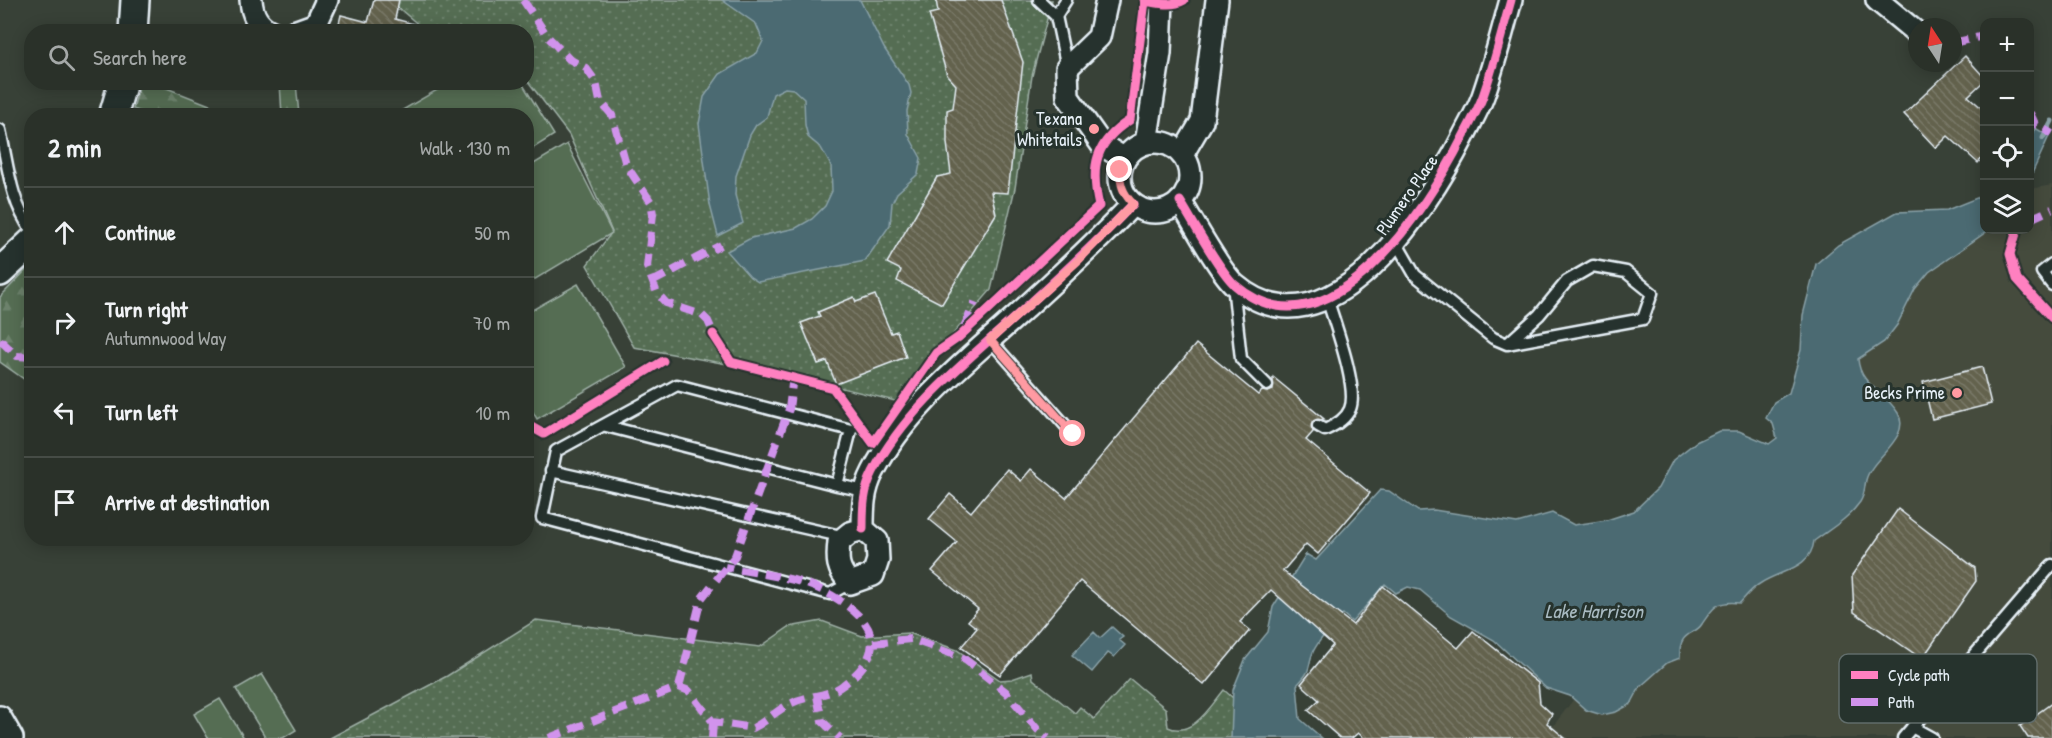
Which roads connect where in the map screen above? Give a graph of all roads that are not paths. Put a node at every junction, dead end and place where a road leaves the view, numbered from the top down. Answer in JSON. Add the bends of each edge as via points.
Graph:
{"nodes":[{"id":1,"x":135,"y":0,"type":"edge"},
{"id":2,"x":251,"y":0,"type":"edge"},
{"id":3,"x":327,"y":0,"type":"edge"},
{"id":4,"x":1039,"y":0,"type":"edge"},
{"id":5,"x":1066,"y":0,"type":"edge"},
{"id":6,"x":1107,"y":0,"type":"edge"},
{"id":7,"x":1162,"y":0,"type":"edge"},
{"id":8,"x":1217,"y":0,"type":"edge"},
{"id":9,"x":1511,"y":0,"type":"edge"},
{"id":10,"x":1877,"y":0,"type":"edge"},
{"id":11,"x":1056,"y":16,"type":"junction"},
{"id":12,"x":134,"y":24,"type":"edge"},
{"id":13,"x":260,"y":24,"type":"edge"},
{"id":14,"x":316,"y":24,"type":"edge"},
{"id":15,"x":1908,"y":26,"type":"edge"},
{"id":16,"x":1067,"y":68,"type":"junction"},
{"id":17,"x":121,"y":90,"type":"edge"},
{"id":18,"x":115,"y":108,"type":"edge"},
{"id":19,"x":0,"y":130,"type":"edge"},
{"id":20,"x":1146,"y":143,"type":"junction"},
{"id":21,"x":1182,"y":155,"type":"junction"},
{"id":22,"x":1125,"y":159,"type":"junction"},
{"id":23,"x":1180,"y":201,"type":"junction"},
{"id":24,"x":1133,"y":204,"type":"junction"},
{"id":25,"x":24,"y":217,"type":"edge"},
{"id":26,"x":1396,"y":242,"type":"junction"},
{"id":27,"x":24,"y":250,"type":"edge"},
{"id":28,"x":2052,"y":264,"type":"edge"},
{"id":29,"x":0,"y":272,"type":"edge"},
{"id":30,"x":1233,"y":284,"type":"junction"},
{"id":31,"x":2052,"y":285,"type":"edge"},
{"id":32,"x":1327,"y":298,"type":"junction"},
{"id":33,"x":990,"y":340,"type":"junction"},
{"id":34,"x":1507,"y":344,"type":"junction"},
{"id":35,"x":1267,"y":384,"type":"dead end"},
{"id":36,"x":606,"y":426,"type":"junction"},
{"id":37,"x":1318,"y":426,"type":"dead end"},
{"id":38,"x":1073,"y":434,"type":"dead end"},
{"id":39,"x":550,"y":471,"type":"junction"},
{"id":40,"x":837,"y":485,"type":"junction"},
{"id":41,"x":866,"y":491,"type":"junction"},
{"id":42,"x":854,"y":533,"type":"junction"},
{"id":43,"x":2052,"y":565,"type":"edge"},
{"id":44,"x":850,"y":583,"type":"junction"},
{"id":45,"x":1975,"y":654,"type":"edge"},
{"id":46,"x":0,"y":717,"type":"edge"},
{"id":47,"x":1915,"y":723,"type":"edge"},
{"id":48,"x":1912,"y":727,"type":"junction"},
{"id":49,"x":12,"y":738,"type":"edge"},
{"id":50,"x":1903,"y":738,"type":"edge"},
{"id":51,"x":1932,"y":738,"type":"edge"}],
"edges":[{"from":1,"to":12,"type":"street"},
{"from":2,"to":13,"type":"street"},
{"from":3,"to":14,"type":"street"},
{"from":4,"to":11,"type":"lane"},
{"from":5,"to":11,"type":"lane"},
{"from":6,"to":16,"type":"street","via":[[1100,37]]},
{"from":7,"to":20,"type":"street","via":[[1160,53]]},
{"from":8,"to":21,"type":"street","via":[[1202,121]]},
{"from":9,"to":26,"type":"street","name":"Plumero Place","via":[[1483,98],[1440,181]]},
{"from":10,"to":15,"type":"street"},
{"from":11,"to":16,"type":"lane"},
{"from":16,"to":22,"type":"street","via":[[1068,97],[1102,145]]},
{"from":17,"to":18,"type":"street"},
{"from":19,"to":25,"type":"lane","via":[[12,195]]},
{"from":20,"to":21,"type":"street","via":[[1166,144]]},
{"from":20,"to":22,"type":"street"},
{"from":21,"to":23,"type":"street","via":[[1190,175]]},
{"from":22,"to":24,"type":"street","via":[[1120,182]]},
{"from":23,"to":24,"type":"street","via":[[1156,212]]},
{"from":23,"to":30,"type":"street","name":"Plumero Place"},
{"from":24,"to":33,"type":"street","via":[[1080,259]]},
{"from":26,"to":32,"type":"street","name":"Plumero Place","via":[[1362,275]]},
{"from":26,"to":34,"type":"lane","via":[[1414,275],[1493,338]]},
{"from":27,"to":29,"type":"street"},
{"from":28,"to":31,"type":"lane","via":[[2042,272]]},
{"from":30,"to":32,"type":"street","name":"Plumero Place","via":[[1276,306],[1301,306]]},
{"from":30,"to":35,"type":"lane","via":[[1240,359]]},
{"from":32,"to":37,"type":"lane","via":[[1352,383],[1350,409],[1336,425],[1324,430]]},
{"from":33,"to":38,"type":"lane"},
{"from":33,"to":41,"type":"street","via":[[918,408],[891,442]]},
{"from":34,"to":34,"type":"lane","via":[[1644,319],[1652,293],[1626,272],[1593,266],[1567,281],[1539,315]]},
{"from":36,"to":39,"type":"lane","via":[[556,451]]},
{"from":36,"to":40,"type":"lane"},
{"from":36,"to":40,"type":"lane","via":[[676,385],[788,412],[851,430]]},
{"from":39,"to":42,"type":"lane"},
{"from":39,"to":44,"type":"lane","via":[[542,518],[831,594]]},
{"from":40,"to":41,"type":"lane"},
{"from":41,"to":42,"type":"street"},
{"from":42,"to":44,"type":"street","via":[[839,542],[837,560],[840,572]]},
{"from":42,"to":44,"type":"street","via":[[872,534],[877,541],[878,560],[873,575]]},
{"from":43,"to":45,"type":"lane"},
{"from":46,"to":49,"type":"street"},
{"from":47,"to":48,"type":"lane"},
{"from":48,"to":50,"type":"lane"},
{"from":48,"to":51,"type":"lane"}]}
